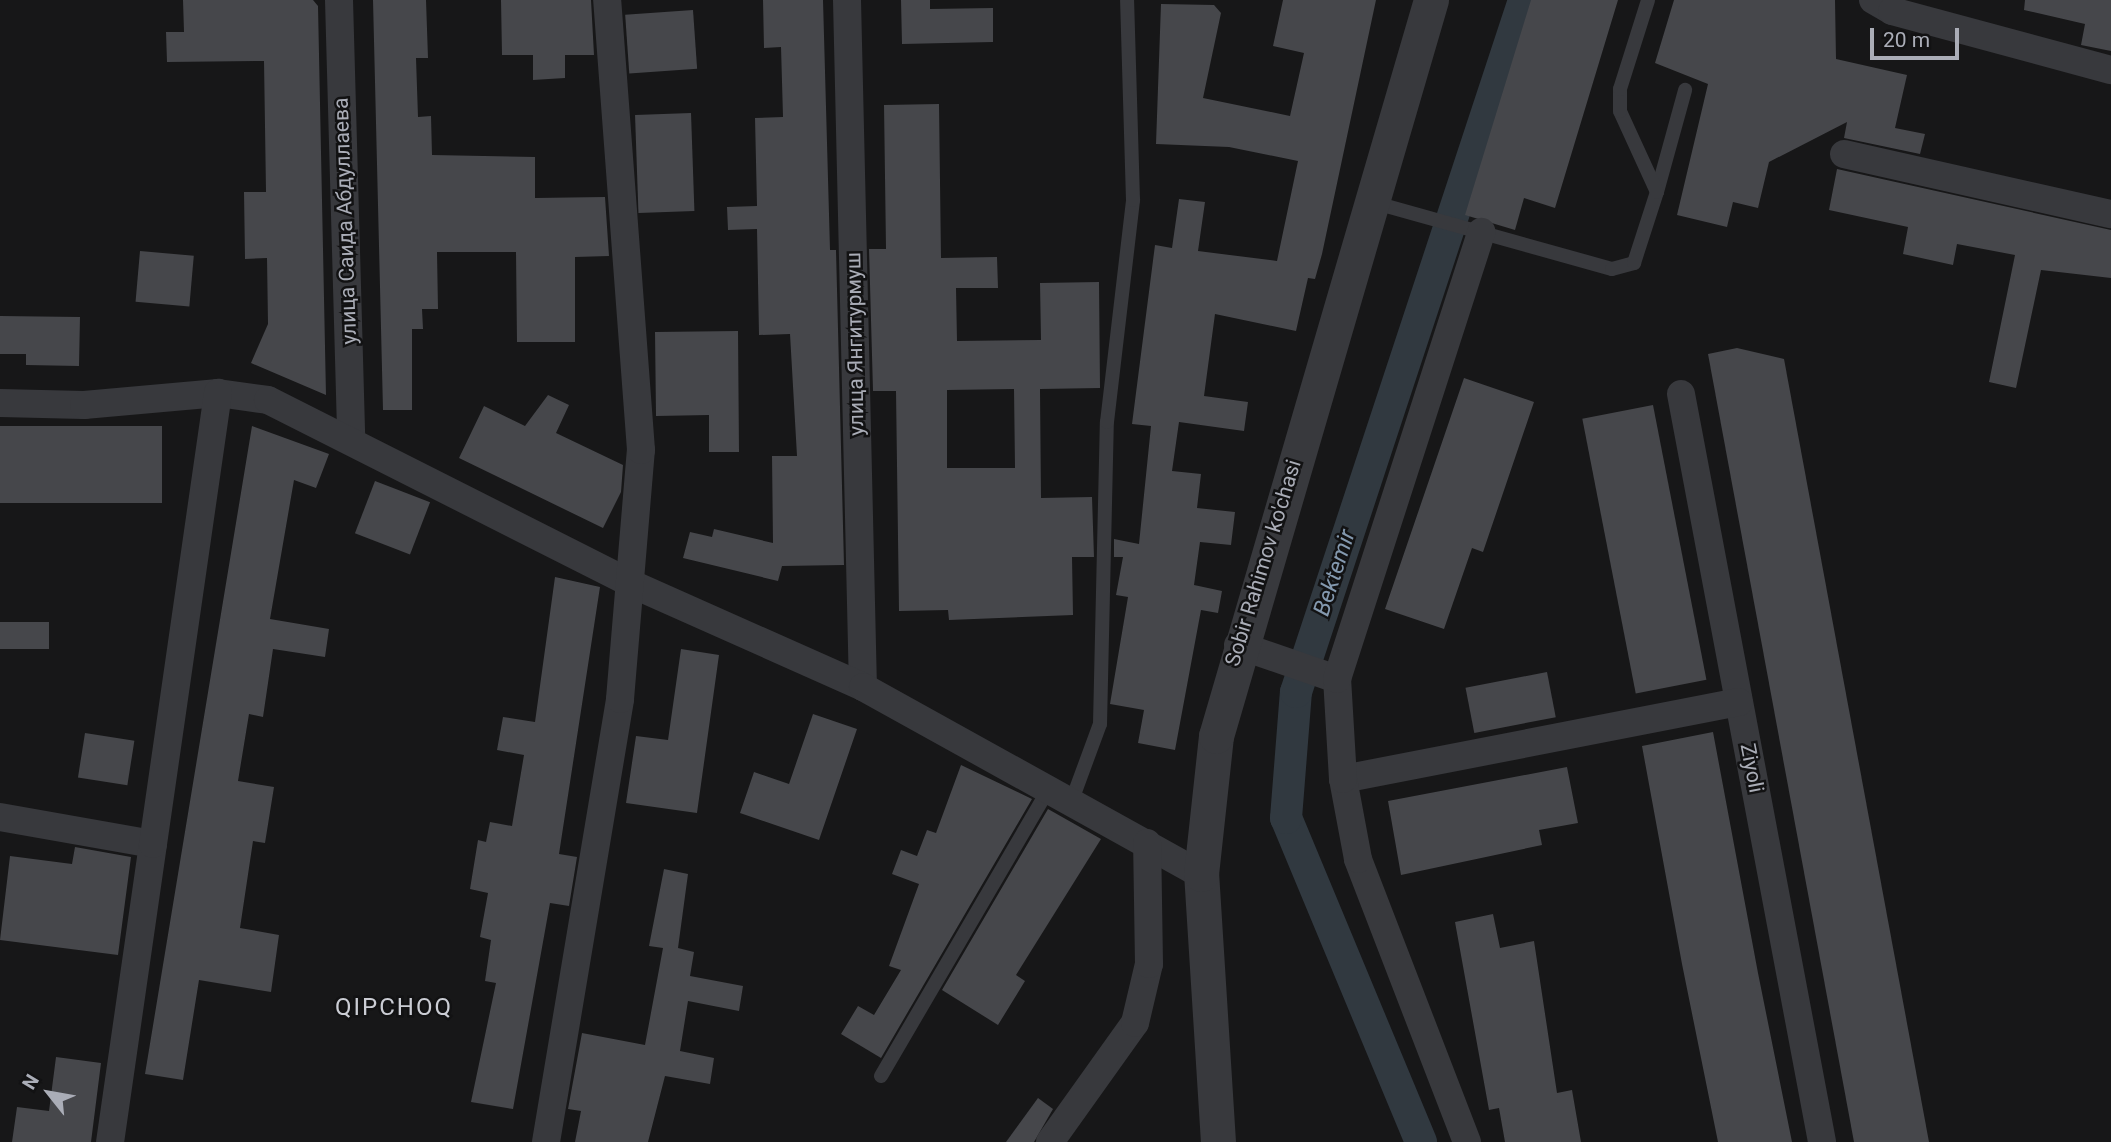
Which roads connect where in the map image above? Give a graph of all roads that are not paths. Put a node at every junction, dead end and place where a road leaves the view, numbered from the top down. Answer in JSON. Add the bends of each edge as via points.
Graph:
{"nodes":[{"id":1,"x":339,"y":0,"type":"edge"},
{"id":2,"x":607,"y":0,"type":"edge"},
{"id":3,"x":847,"y":0,"type":"edge"},
{"id":4,"x":1126,"y":0,"type":"edge"},
{"id":5,"x":1432,"y":0,"type":"edge"},
{"id":6,"x":1648,"y":0,"type":"edge"},
{"id":7,"x":1873,"y":0,"type":"edge"},
{"id":8,"x":2111,"y":71,"type":"edge"},
{"id":9,"x":1685,"y":90,"type":"dead end"},
{"id":10,"x":1844,"y":154,"type":"dead end"},
{"id":11,"x":1657,"y":192,"type":"junction"},
{"id":12,"x":1383,"y":205,"type":"junction"},
{"id":13,"x":2111,"y":214,"type":"edge"},
{"id":14,"x":1472,"y":230,"type":"junction"},
{"id":15,"x":218,"y":393,"type":"junction"},
{"id":16,"x":1681,"y":394,"type":"dead end"},
{"id":17,"x":0,"y":403,"type":"edge"},
{"id":18,"x":351,"y":441,"type":"junction"},
{"id":19,"x":632,"y":583,"type":"junction"},
{"id":20,"x":1238,"y":645,"type":"junction"},
{"id":21,"x":1326,"y":675,"type":"junction"},
{"id":22,"x":863,"y":687,"type":"junction"},
{"id":23,"x":1739,"y":702,"type":"junction"},
{"id":24,"x":1343,"y":779,"type":"junction"},
{"id":25,"x":1061,"y":794,"type":"junction"},
{"id":26,"x":0,"y":817,"type":"edge"},
{"id":27,"x":1147,"y":843,"type":"junction"},
{"id":28,"x":153,"y":844,"type":"junction"},
{"id":29,"x":1200,"y":874,"type":"junction"},
{"id":30,"x":881,"y":1076,"type":"dead end"},
{"id":31,"x":110,"y":1142,"type":"edge"},
{"id":32,"x":546,"y":1142,"type":"edge"},
{"id":33,"x":1050,"y":1142,"type":"edge"},
{"id":34,"x":1218,"y":1142,"type":"edge"},
{"id":35,"x":1467,"y":1142,"type":"edge"},
{"id":36,"x":1822,"y":1142,"type":"edge"}],
"edges":[{"from":1,"to":18,"type":"street","name":"улица Саида Абдуллаева"},
{"from":2,"to":19,"type":"street","via":[[641,450]]},
{"from":3,"to":22,"type":"street","name":"улица Янгитурмуш"},
{"from":4,"to":25,"type":"lane","via":[[1133,200],[1107,422],[1100,724]]},
{"from":5,"to":12,"type":"street","name":"Sobir Rahimov ko'chasi"},
{"from":6,"to":11,"type":"lane","via":[[1620,89],[1620,111]]},
{"from":7,"to":8,"type":"street"},
{"from":9,"to":11,"type":"lane"},
{"from":10,"to":13,"type":"street"},
{"from":11,"to":14,"type":"lane","via":[[1641,248],[1622,270]]},
{"from":12,"to":14,"type":"lane"},
{"from":12,"to":20,"type":"street","name":"Sobir Rahimov ko'chasi"},
{"from":14,"to":21,"type":"street"},
{"from":15,"to":17,"type":"street","via":[[84,404]]},
{"from":15,"to":18,"type":"street","via":[[268,400]]},
{"from":15,"to":28,"type":"street"},
{"from":16,"to":23,"type":"street","name":"Ziyoli"},
{"from":18,"to":19,"type":"street"},
{"from":19,"to":22,"type":"street"},
{"from":19,"to":32,"type":"street","via":[[584,942]]},
{"from":20,"to":21,"type":"street"},
{"from":20,"to":29,"type":"street","name":"Sobir Rahimov ko'chasi","via":[[1216,736]]},
{"from":21,"to":24,"type":"street"},
{"from":22,"to":25,"type":"street"},
{"from":23,"to":24,"type":"street"},
{"from":23,"to":36,"type":"street","name":"Ziyoli"},
{"from":24,"to":35,"type":"street","via":[[1358,859]]},
{"from":25,"to":27,"type":"street"},
{"from":25,"to":30,"type":"lane"},
{"from":26,"to":28,"type":"street"},
{"from":27,"to":29,"type":"street"},
{"from":27,"to":33,"type":"street","via":[[1149,964],[1135,1023]]},
{"from":28,"to":31,"type":"street"},
{"from":29,"to":34,"type":"street","name":"Sobir Rahimov ko'chasi"}]}
